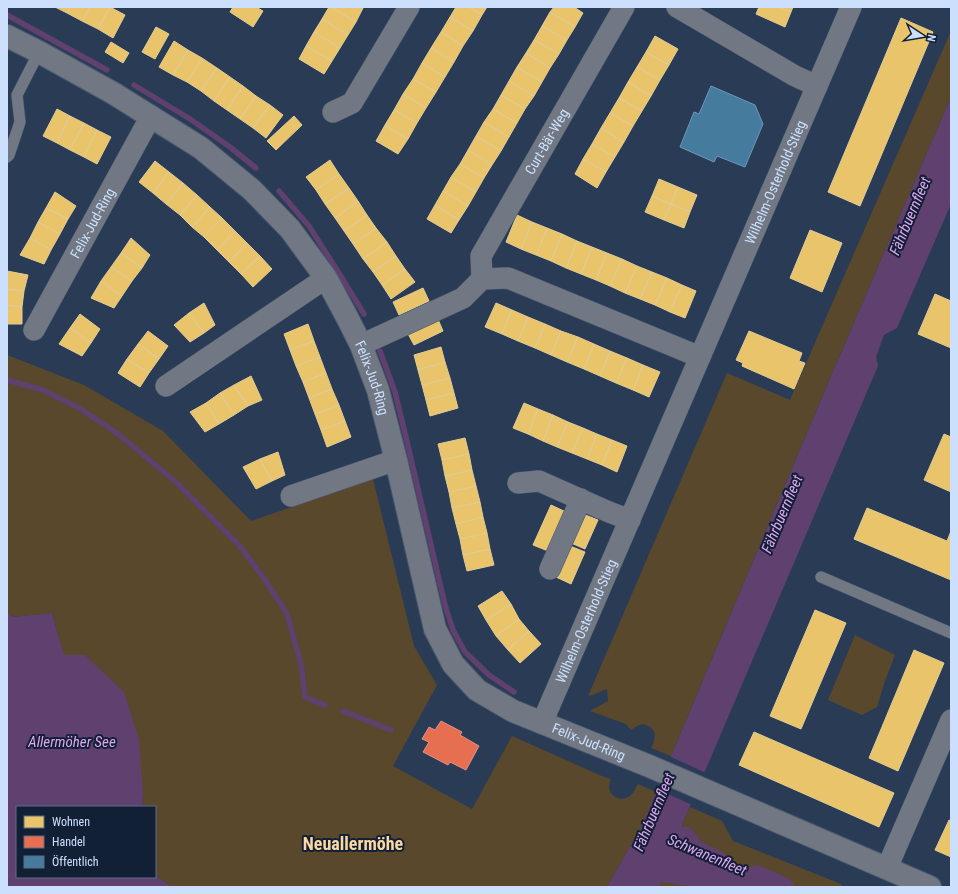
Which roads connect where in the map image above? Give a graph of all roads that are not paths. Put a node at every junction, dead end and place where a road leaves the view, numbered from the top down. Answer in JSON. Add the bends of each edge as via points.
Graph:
{"nodes":[{"id":1,"x":409,"y":7,"type":"edge"},
{"id":2,"x":624,"y":7,"type":"edge"},
{"id":3,"x":677,"y":7,"type":"edge"},
{"id":4,"x":851,"y":7,"type":"edge"},
{"id":5,"x":7,"y":36,"type":"edge"},
{"id":6,"x":39,"y":52,"type":"junction"},
{"id":7,"x":817,"y":86,"type":"junction"},
{"id":8,"x":333,"y":112,"type":"dead end"},
{"id":9,"x":151,"y":116,"type":"junction"},
{"id":10,"x":7,"y":157,"type":"edge"},
{"id":11,"x":326,"y":278,"type":"junction"},
{"id":12,"x":482,"y":279,"type":"junction"},
{"id":13,"x":34,"y":330,"type":"dead end"},
{"id":14,"x":360,"y":345,"type":"junction"},
{"id":15,"x":700,"y":357,"type":"junction"},
{"id":16,"x":166,"y":386,"type":"dead end"},
{"id":17,"x":396,"y":460,"type":"junction"},
{"id":18,"x":518,"y":483,"type":"dead end"},
{"id":19,"x":291,"y":496,"type":"dead end"},
{"id":20,"x":580,"y":499,"type":"junction"},
{"id":21,"x":630,"y":520,"type":"junction"},
{"id":22,"x":550,"y":569,"type":"dead end"},
{"id":23,"x":821,"y":577,"type":"dead end"},
{"id":24,"x":951,"y":633,"type":"edge"},
{"id":25,"x":951,"y":720,"type":"edge"},
{"id":26,"x":542,"y":723,"type":"junction"},
{"id":27,"x":887,"y":868,"type":"junction"},
{"id":28,"x":930,"y":887,"type":"edge"}],
"edges":[{"from":1,"to":8,"type":"street","via":[[352,103]]},
{"from":2,"to":12,"type":"street","name":"Curt-Bär-Weg","via":[[481,256]]},
{"from":3,"to":7,"type":"street","via":[[795,76]]},
{"from":4,"to":7,"type":"street","name":"Wilhelm-Osterhold-Stieg"},
{"from":5,"to":6,"type":"street","name":"Felix-Jud-Ring"},
{"from":6,"to":9,"type":"street","name":"Felix-Jud-Ring"},
{"from":6,"to":10,"type":"lane","via":[[17,96],[20,122]]},
{"from":7,"to":15,"type":"street","name":"Wilhelm-Osterhold-Stieg"},
{"from":9,"to":11,"type":"street","name":"Felix-Jud-Ring","via":[[201,148],[252,190],[290,229]]},
{"from":9,"to":13,"type":"street","name":"Felix-Jud-Ring"},
{"from":11,"to":14,"type":"street","name":"Felix-Jud-Ring"},
{"from":11,"to":16,"type":"street"},
{"from":12,"to":14,"type":"street","via":[[463,298]]},
{"from":12,"to":15,"type":"street","via":[[508,278]]},
{"from":14,"to":17,"type":"street","name":"Felix-Jud-Ring","via":[[378,390]]},
{"from":15,"to":21,"type":"street","name":"Wilhelm-Osterhold-Stieg"},
{"from":17,"to":19,"type":"street"},
{"from":17,"to":26,"type":"street","name":"Felix-Jud-Ring","via":[[435,629],[453,664],[477,690]]},
{"from":18,"to":20,"type":"street","via":[[539,481]]},
{"from":20,"to":21,"type":"street"},
{"from":20,"to":22,"type":"street"},
{"from":21,"to":26,"type":"street","name":"Wilhelm-Osterhold-Stieg"},
{"from":23,"to":24,"type":"lane"},
{"from":25,"to":27,"type":"street"},
{"from":26,"to":27,"type":"street","name":"Felix-Jud-Ring"},
{"from":27,"to":28,"type":"street","name":"Felix-Jud-Ring"}]}
